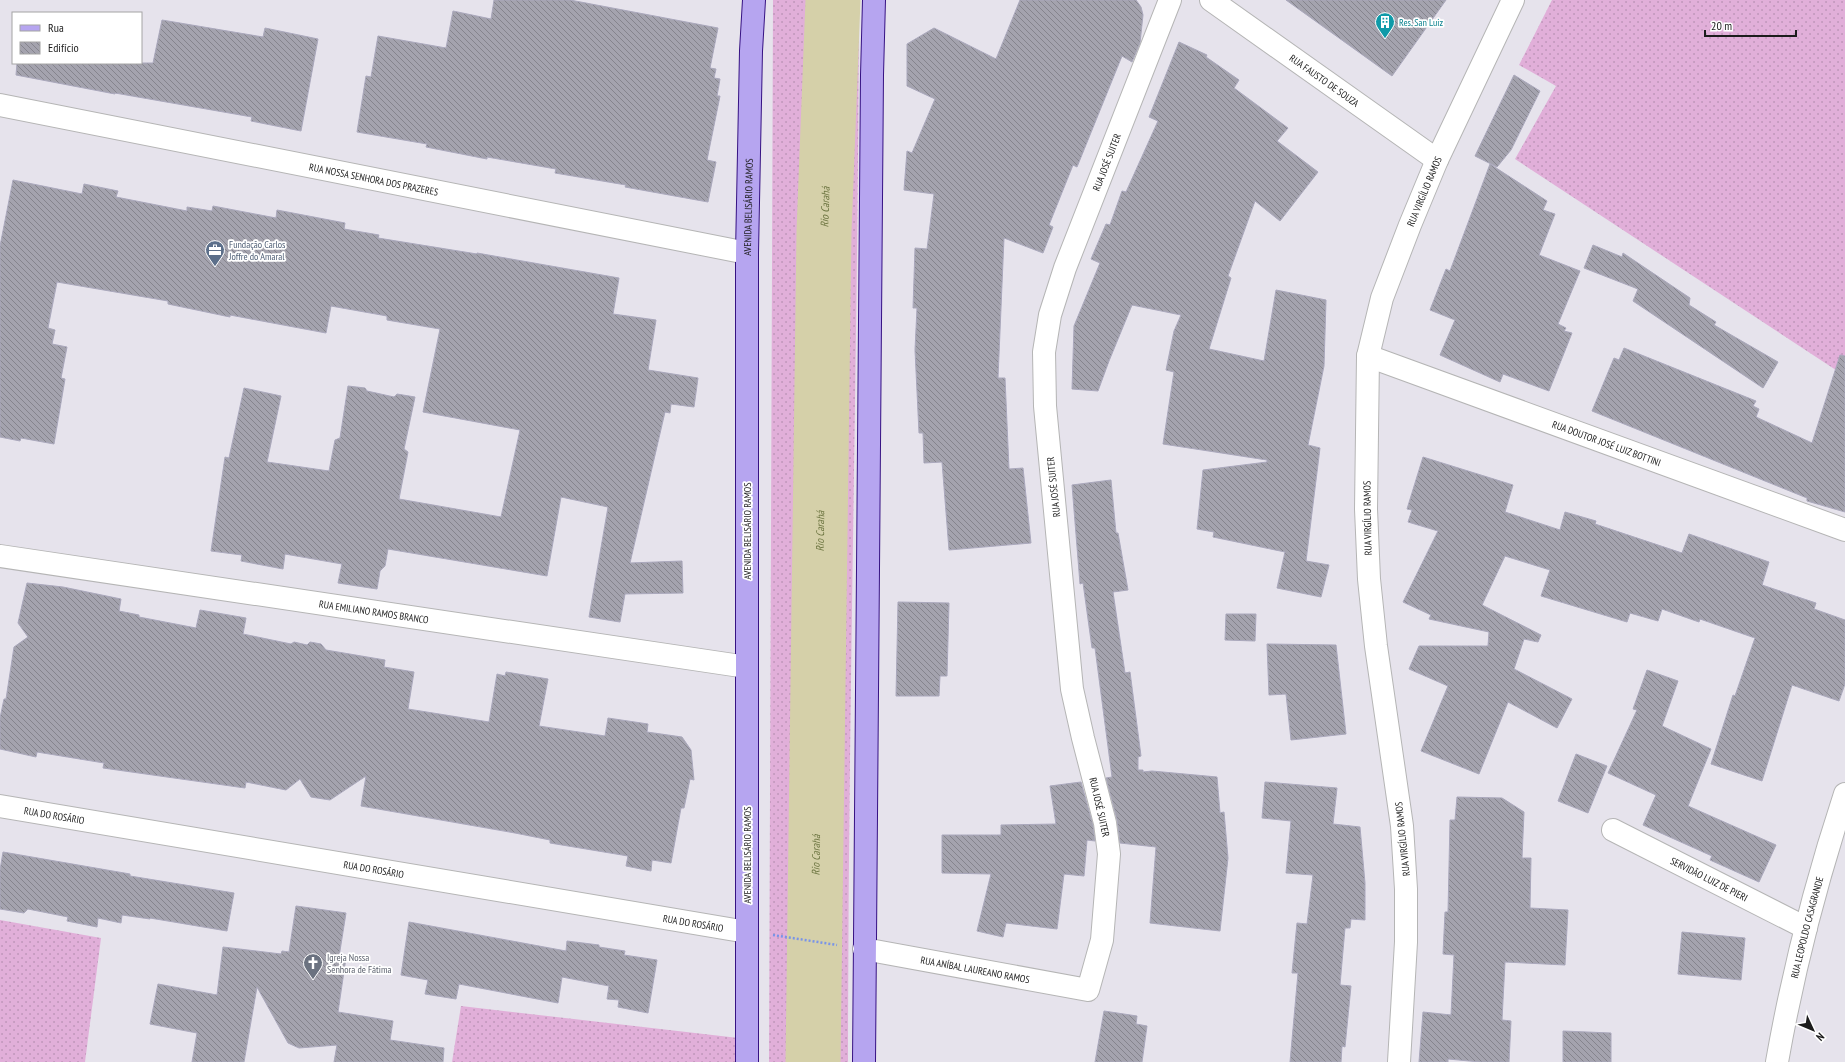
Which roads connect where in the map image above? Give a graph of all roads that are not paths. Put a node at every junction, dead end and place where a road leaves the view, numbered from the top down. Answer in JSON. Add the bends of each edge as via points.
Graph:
{"nodes":[{"id":1,"x":754,"y":0,"type":"edge"},
{"id":2,"x":874,"y":0,"type":"edge"},
{"id":3,"x":1170,"y":0,"type":"edge"},
{"id":4,"x":1211,"y":0,"type":"edge"},
{"id":5,"x":1513,"y":0,"type":"edge"},
{"id":6,"x":0,"y":105,"type":"edge"},
{"id":7,"x":1437,"y":160,"type":"junction"},
{"id":8,"x":747,"y":253,"type":"junction"},
{"id":9,"x":1368,"y":356,"type":"junction"},
{"id":10,"x":1845,"y":530,"type":"edge"},
{"id":11,"x":0,"y":556,"type":"edge"},
{"id":12,"x":747,"y":667,"type":"junction"},
{"id":13,"x":1845,"y":794,"type":"edge"},
{"id":14,"x":0,"y":806,"type":"edge"},
{"id":15,"x":1613,"y":830,"type":"dead end"},
{"id":16,"x":1806,"y":928,"type":"junction"},
{"id":17,"x":747,"y":932,"type":"junction"},
{"id":18,"x":864,"y":949,"type":"junction"},
{"id":19,"x":1088,"y":990,"type":"joint"},
{"id":20,"x":747,"y":1062,"type":"edge"},
{"id":21,"x":864,"y":1062,"type":"edge"},
{"id":22,"x":1399,"y":1062,"type":"edge"},
{"id":23,"x":1777,"y":1062,"type":"edge"}],
"edges":[{"from":1,"to":8,"type":"main road","name":"AVENIDA BELISÁRIO RAMOS"},
{"from":2,"to":18,"type":"main road"},
{"from":3,"to":19,"type":"street","name":"RUA JOSÉ SUITER","via":[[1064,268],[1050,315],[1044,352],[1045,406],[1072,689],[1082,738],[1105,823],[1109,854],[1102,940]]},
{"from":4,"to":7,"type":"street","name":"RUA FAUSTO DE SOUZA"},
{"from":5,"to":7,"type":"street","name":"RUA VIRGÍLIO RAMOS"},
{"from":6,"to":8,"type":"street","name":"RUA NOSSA SENHORA DOS PRAZERES"},
{"from":7,"to":9,"type":"street","name":"RUA VIRGÍLIO RAMOS","via":[[1382,298]]},
{"from":8,"to":12,"type":"main road","name":"AVENIDA BELISÁRIO RAMOS"},
{"from":9,"to":10,"type":"street","name":"RUA DOUTOR JOSÉ LUIZ BOTTINI"},
{"from":9,"to":22,"type":"street","name":"RUA VIRGÍLIO RAMOS","via":[[1366,509],[1369,580],[1402,826],[1406,889],[1406,942]]},
{"from":11,"to":12,"type":"street","name":"RUA EMILIANO RAMOS BRANCO"},
{"from":12,"to":17,"type":"main road","name":"AVENIDA BELISÁRIO RAMOS"},
{"from":13,"to":16,"type":"street","name":"RUA LEOPOLDO CASAGRANDE"},
{"from":14,"to":17,"type":"street","name":"RUA DO ROSÁRIO"},
{"from":15,"to":16,"type":"street","name":"SERVIDÃO LUIZ DE PIERI"},
{"from":16,"to":23,"type":"street","name":"RUA LEOPOLDO CASAGRANDE"},
{"from":17,"to":20,"type":"main road","name":"AVENIDA BELISÁRIO RAMOS"},
{"from":18,"to":19,"type":"street","name":"RUA ANÍBAL LAUREANO RAMOS"},
{"from":18,"to":21,"type":"main road"}]}
